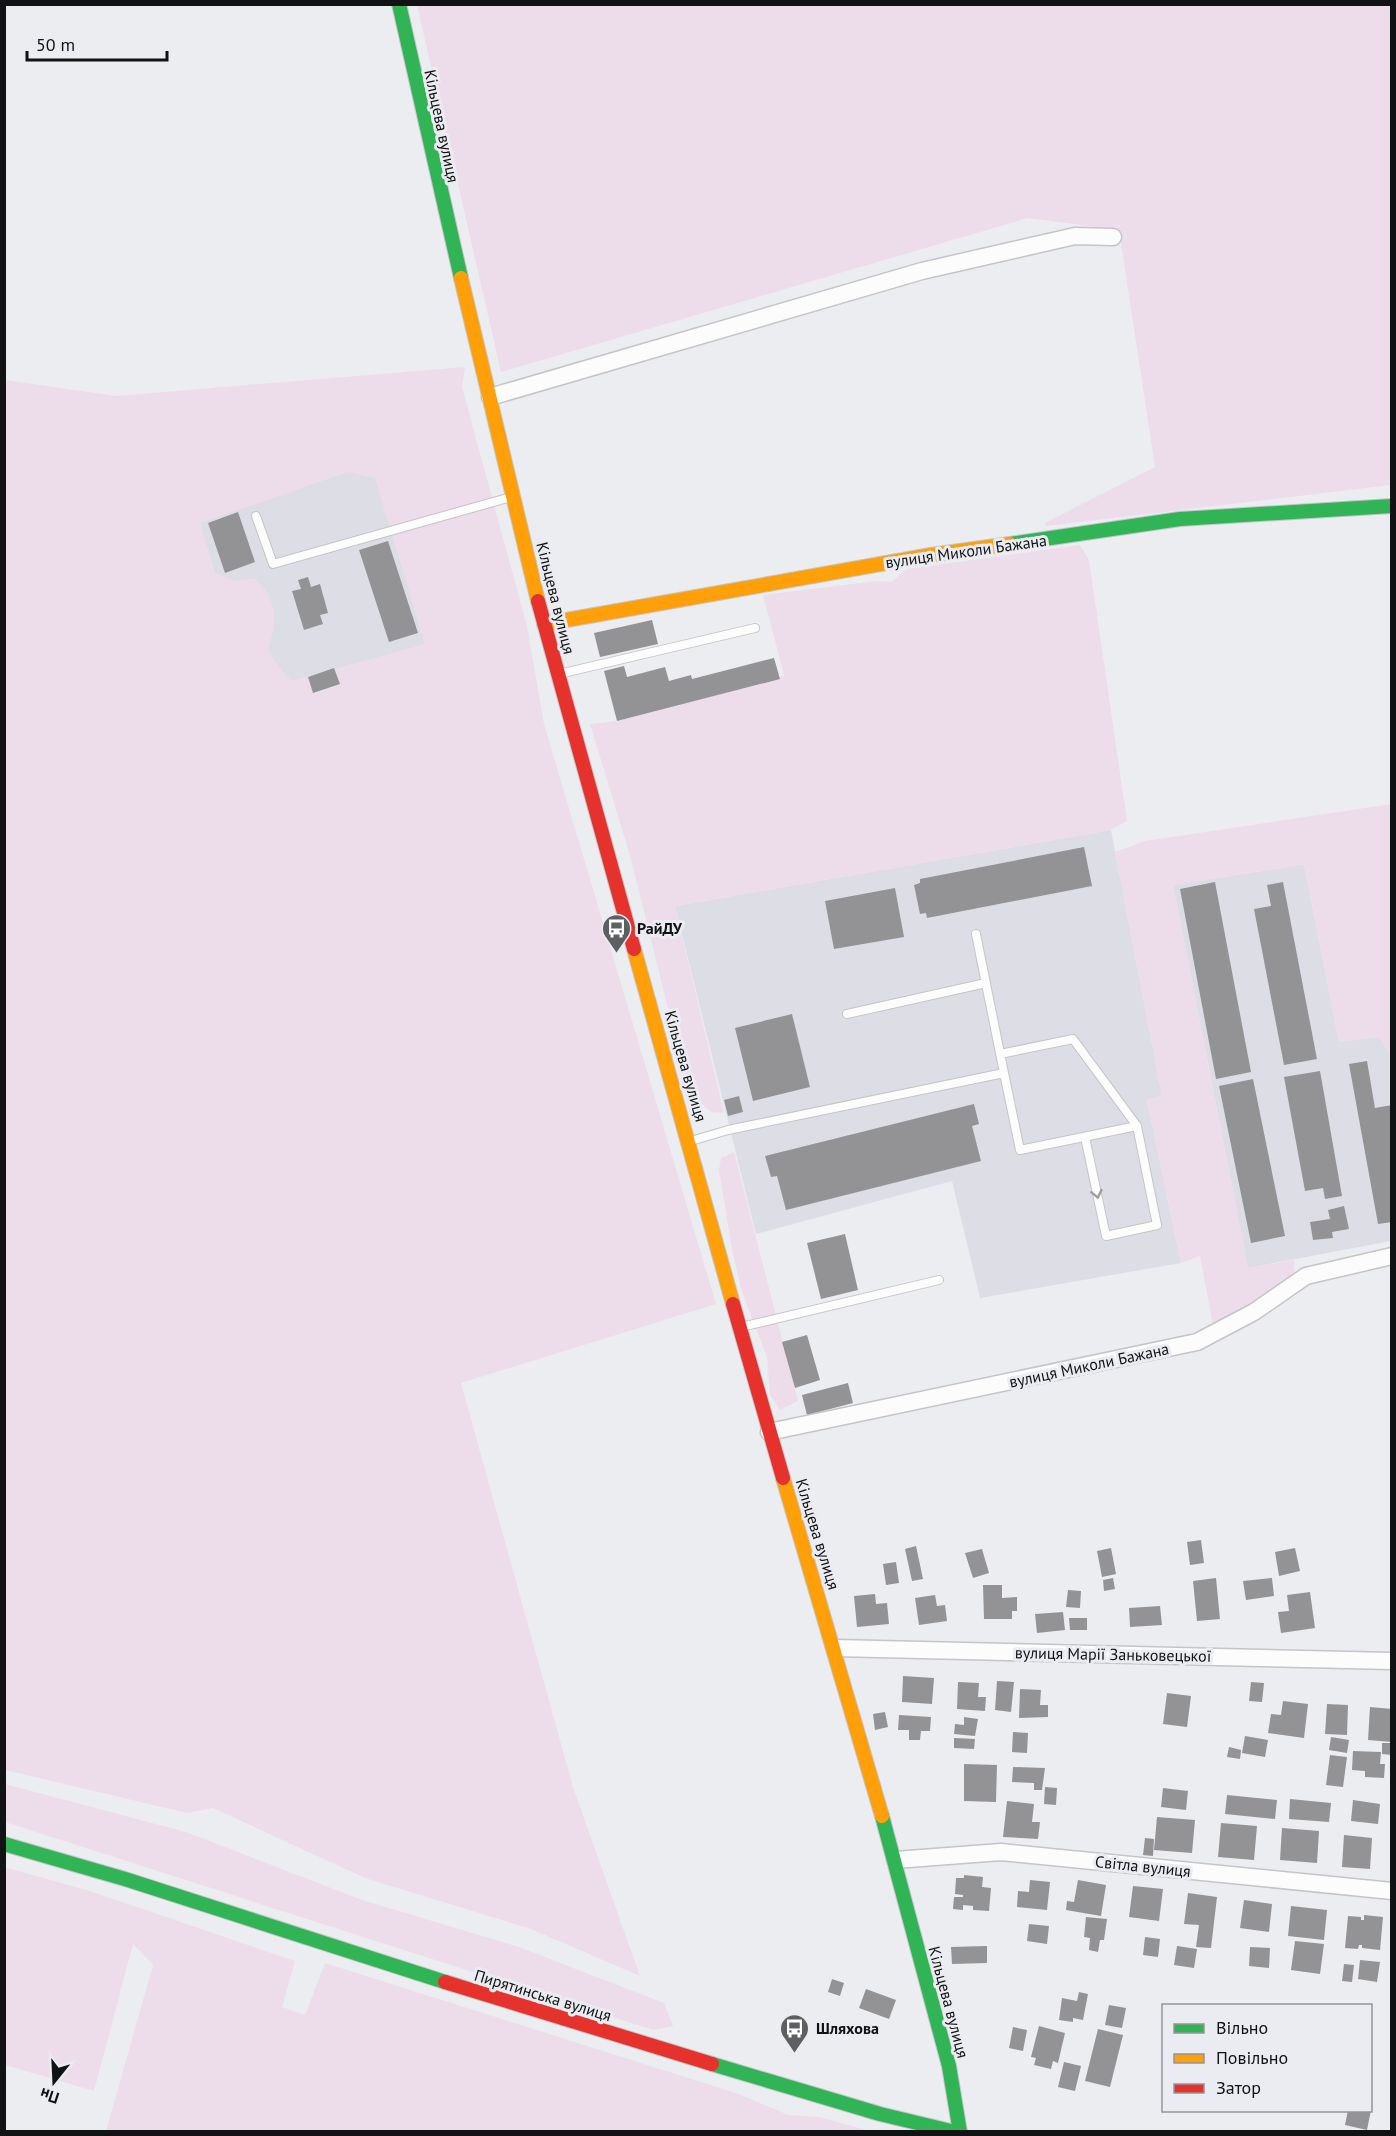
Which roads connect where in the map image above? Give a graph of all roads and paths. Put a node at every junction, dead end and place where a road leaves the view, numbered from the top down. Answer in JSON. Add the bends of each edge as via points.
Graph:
{"nodes":[{"id":1,"x":399,"y":4,"type":"edge"},
{"id":2,"x":1113,"y":237,"type":"dead end"},
{"id":3,"x":490,"y":397,"type":"junction"},
{"id":4,"x":514,"y":496,"type":"junction"},
{"id":5,"x":1392,"y":506,"type":"edge"},
{"id":6,"x":256,"y":516,"type":"dead end"},
{"id":7,"x":544,"y":624,"type":"junction"},
{"id":8,"x":755,"y":628,"type":"dead end"},
{"id":9,"x":559,"y":674,"type":"junction"},
{"id":10,"x":976,"y":934,"type":"dead end"},
{"id":11,"x":986,"y":983,"type":"junction"},
{"id":12,"x":847,"y":1014,"type":"dead end"},
{"id":13,"x":1000,"y":1054,"type":"junction"},
{"id":14,"x":1004,"y":1073,"type":"junction"},
{"id":15,"x":1137,"y":1126,"type":"junction"},
{"id":16,"x":1085,"y":1137,"type":"junction"},
{"id":17,"x":690,"y":1141,"type":"junction"},
{"id":18,"x":1392,"y":1256,"type":"edge"},
{"id":19,"x":939,"y":1280,"type":"dead end"},
{"id":20,"x":741,"y":1327,"type":"junction"},
{"id":21,"x":770,"y":1432,"type":"junction"},
{"id":22,"x":835,"y":1648,"type":"junction"},
{"id":23,"x":1392,"y":1661,"type":"edge"},
{"id":24,"x":4,"y":1844,"type":"edge"},
{"id":25,"x":895,"y":1860,"type":"junction"},
{"id":26,"x":1392,"y":1891,"type":"edge"},
{"id":27,"x":955,"y":2132,"type":"edge"},
{"id":28,"x":960,"y":2132,"type":"edge"}],
"edges":[{"from":1,"to":3,"type":"street","name":"Кільцева вулиця"},
{"from":2,"to":3,"type":"street","via":[[1075,236],[922,271]]},
{"from":3,"to":4,"type":"street","name":"Кільцева вулиця"},
{"from":4,"to":6,"type":"lane","via":[[273,564]]},
{"from":4,"to":7,"type":"street","name":"Кільцева вулиця"},
{"from":5,"to":7,"type":"street","name":"вулиця Миколи Бажана","via":[[1180,519],[920,557]]},
{"from":7,"to":9,"type":"street","name":"Кільцева вулиця"},
{"from":8,"to":9,"type":"lane"},
{"from":9,"to":17,"type":"street","name":"Кільцева вулиця"},
{"from":10,"to":11,"type":"lane"},
{"from":11,"to":12,"type":"lane"},
{"from":11,"to":13,"type":"lane"},
{"from":13,"to":14,"type":"lane"},
{"from":13,"to":15,"type":"lane","via":[[1073,1039]]},
{"from":14,"to":16,"type":"lane","via":[[1020,1150]]},
{"from":14,"to":17,"type":"lane"},
{"from":15,"to":16,"type":"lane"},
{"from":16,"to":15,"type":"lane","one_way":true,"via":[[1106,1236],[1157,1225]]},
{"from":17,"to":20,"type":"street","name":"Кільцева вулиця"},
{"from":18,"to":21,"type":"street","name":"вулиця Миколи Бажана","via":[[1306,1276],[1254,1312],[1197,1342]]},
{"from":19,"to":20,"type":"lane"},
{"from":20,"to":21,"type":"street","name":"Кільцева вулиця"},
{"from":21,"to":22,"type":"street","name":"Кільцева вулиця"},
{"from":22,"to":23,"type":"street","name":"вулиця Марії Заньковецької"},
{"from":22,"to":25,"type":"street","name":"Кільцева вулиця"},
{"from":24,"to":27,"type":"street","name":"Пирятинська вулиця","via":[[608,2032],[880,2114]]},
{"from":25,"to":26,"type":"street","name":"Світла вулиця","via":[[1001,1852]]},
{"from":25,"to":28,"type":"street","name":"Кільцева вулиця","via":[[950,2066]]}]}
